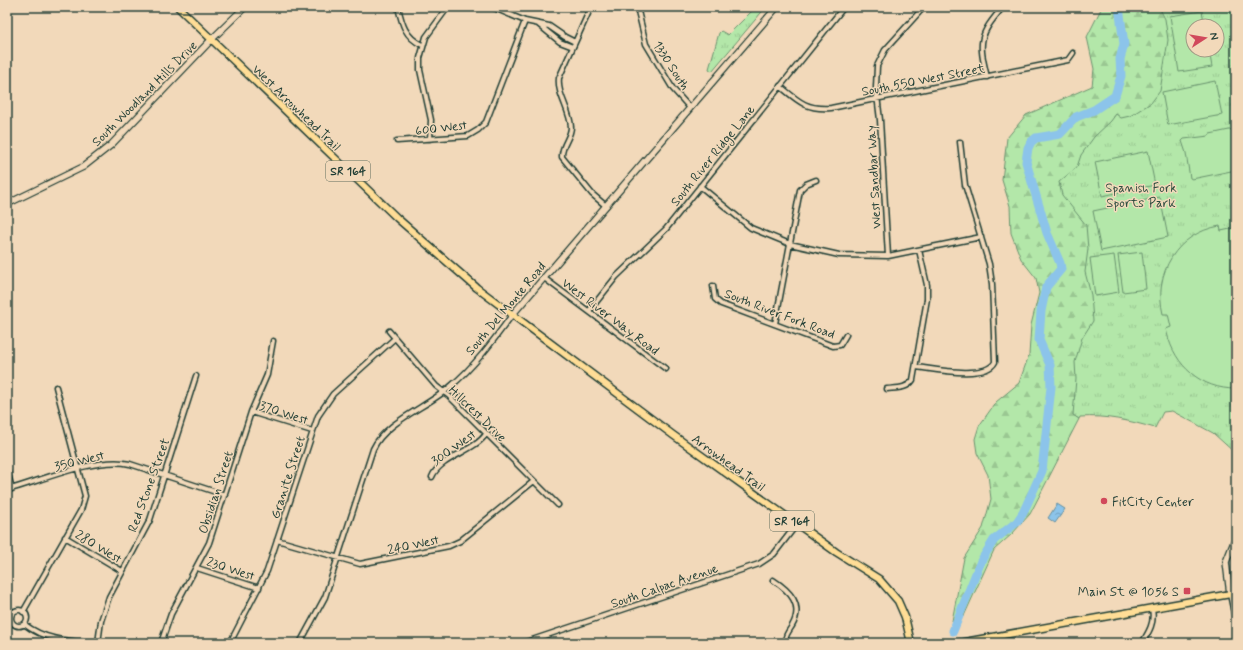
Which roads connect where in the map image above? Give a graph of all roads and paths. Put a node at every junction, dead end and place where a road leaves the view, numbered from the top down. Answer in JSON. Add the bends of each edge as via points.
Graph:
{"nodes":[{"id":1,"x":178,"y":7,"type":"edge"},
{"id":2,"x":245,"y":7,"type":"edge"},
{"id":3,"x":398,"y":7,"type":"edge"},
{"id":4,"x":448,"y":7,"type":"edge"},
{"id":5,"x":492,"y":7,"type":"edge"},
{"id":6,"x":591,"y":7,"type":"edge"},
{"id":7,"x":637,"y":7,"type":"edge"},
{"id":8,"x":777,"y":7,"type":"edge"},
{"id":9,"x":844,"y":7,"type":"edge"},
{"id":10,"x":924,"y":7,"type":"edge"},
{"id":11,"x":1003,"y":7,"type":"edge"},
{"id":12,"x":525,"y":21,"type":"junction"},
{"id":13,"x":538,"y":24,"type":"junction"},
{"id":14,"x":212,"y":39,"type":"junction"},
{"id":15,"x":575,"y":42,"type":"junction"},
{"id":16,"x":422,"y":45,"type":"junction"},
{"id":17,"x":573,"y":47,"type":"junction"},
{"id":18,"x":1073,"y":53,"type":"dead end"},
{"id":19,"x":987,"y":77,"type":"junction"},
{"id":20,"x":780,"y":86,"type":"junction"},
{"id":21,"x":878,"y":98,"type":"junction"},
{"id":22,"x":690,"y":108,"type":"junction"},
{"id":23,"x":430,"y":139,"type":"junction"},
{"id":24,"x":397,"y":141,"type":"dead end"},
{"id":25,"x":960,"y":142,"type":"dead end"},
{"id":26,"x":816,"y":180,"type":"dead end"},
{"id":27,"x":700,"y":186,"type":"junction"},
{"id":28,"x":7,"y":204,"type":"edge"},
{"id":29,"x":606,"y":206,"type":"junction"},
{"id":30,"x":981,"y":237,"type":"junction"},
{"id":31,"x":790,"y":244,"type":"junction"},
{"id":32,"x":919,"y":250,"type":"junction"},
{"id":33,"x":888,"y":256,"type":"junction"},
{"id":34,"x":544,"y":278,"type":"junction"},
{"id":35,"x":713,"y":286,"type":"dead end"},
{"id":36,"x":590,"y":311,"type":"junction"},
{"id":37,"x":512,"y":315,"type":"junction"},
{"id":38,"x":775,"y":324,"type":"junction"},
{"id":39,"x":389,"y":331,"type":"dead end"},
{"id":40,"x":846,"y":335,"type":"dead end"},
{"id":41,"x":395,"y":338,"type":"junction"},
{"id":42,"x":273,"y":341,"type":"dead end"},
{"id":43,"x":916,"y":367,"type":"junction"},
{"id":44,"x":666,"y":369,"type":"dead end"},
{"id":45,"x":196,"y":376,"type":"dead end"},
{"id":46,"x":56,"y":387,"type":"dead end"},
{"id":47,"x":887,"y":389,"type":"dead end"},
{"id":48,"x":444,"y":393,"type":"junction"},
{"id":49,"x":251,"y":412,"type":"junction"},
{"id":50,"x":312,"y":431,"type":"junction"},
{"id":51,"x":486,"y":434,"type":"junction"},
{"id":52,"x":79,"y":469,"type":"junction"},
{"id":53,"x":7,"y":470,"type":"edge"},
{"id":54,"x":164,"y":475,"type":"junction"},
{"id":55,"x":432,"y":476,"type":"dead end"},
{"id":56,"x":534,"y":481,"type":"junction"},
{"id":57,"x":12,"y":489,"type":"junction"},
{"id":58,"x":7,"y":490,"type":"edge"},
{"id":59,"x":224,"y":495,"type":"junction"},
{"id":60,"x":558,"y":505,"type":"dead end"},
{"id":61,"x":797,"y":524,"type":"junction"},
{"id":62,"x":65,"y":537,"type":"junction"},
{"id":63,"x":1236,"y":537,"type":"edge"},
{"id":64,"x":277,"y":540,"type":"junction"},
{"id":65,"x":338,"y":558,"type":"junction"},
{"id":66,"x":197,"y":568,"type":"junction"},
{"id":67,"x":122,"y":571,"type":"junction"},
{"id":68,"x":774,"y":580,"type":"dead end"},
{"id":69,"x":259,"y":588,"type":"junction"},
{"id":70,"x":1233,"y":594,"type":"edge"},
{"id":71,"x":7,"y":606,"type":"edge"},
{"id":72,"x":1152,"y":609,"type":"junction"},
{"id":73,"x":23,"y":612,"type":"junction"},
{"id":74,"x":14,"y":613,"type":"junction"},
{"id":75,"x":1236,"y":623,"type":"edge"},
{"id":76,"x":24,"y":624,"type":"junction"},
{"id":77,"x":97,"y":643,"type":"edge"},
{"id":78,"x":161,"y":643,"type":"edge"},
{"id":79,"x":230,"y":643,"type":"edge"},
{"id":80,"x":300,"y":643,"type":"edge"},
{"id":81,"x":524,"y":643,"type":"edge"},
{"id":82,"x":785,"y":643,"type":"edge"},
{"id":83,"x":911,"y":643,"type":"edge"},
{"id":84,"x":960,"y":643,"type":"edge"},
{"id":85,"x":1142,"y":643,"type":"edge"}],
"edges":[{"from":1,"to":14,"type":"main road","name":"West Arrowhead Trail","number":"SR 164"},
{"from":2,"to":14,"type":"street","name":"South Woodland Hills Drive"},
{"from":3,"to":16,"type":"street","via":[[405,32]]},
{"from":4,"to":16,"type":"street"},
{"from":5,"to":12,"type":"street"},
{"from":6,"to":15,"type":"street"},
{"from":7,"to":22,"type":"street","name":"1330 South","via":[[646,44],[673,89]]},
{"from":8,"to":22,"type":"street","name":"South Del Monte Road"},
{"from":9,"to":20,"type":"street","name":"South River Ridge Lane"},
{"from":10,"to":21,"type":"street","name":"West Sandbar Way","via":[[880,58],[876,76]]},
{"from":11,"to":19,"type":"street","via":[[983,35],[982,57]]},
{"from":12,"to":13,"type":"street"},
{"from":12,"to":23,"type":"street","name":"600 West","via":[[486,122],[468,136]]},
{"from":13,"to":15,"type":"street","via":[[549,26]]},
{"from":13,"to":17,"type":"street","via":[[556,40]]},
{"from":14,"to":28,"type":"street","name":"South Woodland Hills Drive","via":[[111,145],[83,167]]},
{"from":14,"to":37,"type":"main road","name":"West Arrowhead Trail","number":"SR 164","via":[[397,218]]},
{"from":15,"to":17,"type":"street"},
{"from":16,"to":23,"type":"street","via":[[420,70],[431,120]]},
{"from":17,"to":29,"type":"street","via":[[559,78],[558,88],[571,124],[562,157]]},
{"from":18,"to":19,"type":"street","name":"South 550 West Street","via":[[1068,60]]},
{"from":19,"to":21,"type":"street","name":"South 550 West Street"},
{"from":20,"to":21,"type":"street","name":"South 550 West Street","via":[[804,106],[819,109]]},
{"from":20,"to":27,"type":"street","name":"South River Ridge Lane"},
{"from":21,"to":33,"type":"street","name":"West Sandbar Way"},
{"from":22,"to":29,"type":"street","name":"South Del Monte Road"},
{"from":23,"to":24,"type":"street","name":"600 West"},
{"from":25,"to":30,"type":"street","via":[[964,185]]},
{"from":26,"to":31,"type":"street","via":[[800,190]]},
{"from":27,"to":31,"type":"street","via":[[751,228]]},
{"from":27,"to":36,"type":"street","name":"South River Ridge Lane","via":[[666,229],[616,277]]},
{"from":29,"to":34,"type":"street","name":"South Del Monte Road"},
{"from":30,"to":32,"type":"street"},
{"from":30,"to":43,"type":"street","via":[[992,284],[995,362],[986,370],[960,372]]},
{"from":31,"to":33,"type":"street","via":[[839,255]]},
{"from":31,"to":38,"type":"street"},
{"from":32,"to":33,"type":"street"},
{"from":32,"to":43,"type":"street","via":[[927,285],[927,299]]},
{"from":34,"to":36,"type":"street","name":"West River Way Road"},
{"from":34,"to":37,"type":"street","name":"South Del Monte Road"},
{"from":35,"to":38,"type":"street","name":"South River Fork Road","via":[[715,299],[721,304]]},
{"from":36,"to":44,"type":"street","name":"West River Way Road"},
{"from":37,"to":48,"type":"street","name":"South Del Monte Road","via":[[466,372]]},
{"from":37,"to":61,"type":"main road","name":"Arrowhead Trail","number":"SR 164"},
{"from":38,"to":40,"type":"street","name":"South River Fork Road","via":[[833,346],[840,345]]},
{"from":39,"to":41,"type":"street","name":"Hillcrest Drive"},
{"from":41,"to":48,"type":"street","name":"Hillcrest Drive"},
{"from":41,"to":50,"type":"street","name":"Granite Street","via":[[333,394],[322,409]]},
{"from":42,"to":49,"type":"street","name":"Obsidian Street","via":[[267,375]]},
{"from":43,"to":47,"type":"street","via":[[910,385]]},
{"from":45,"to":54,"type":"street","name":"Red Stone Street"},
{"from":46,"to":52,"type":"street"},
{"from":48,"to":51,"type":"street","name":"Hillcrest Drive"},
{"from":48,"to":65,"type":"street","name":"South Del Monte Road","via":[[389,429],[377,441],[372,449]]},
{"from":49,"to":50,"type":"street","name":"370 West"},
{"from":49,"to":59,"type":"street","name":"Obsidian Street"},
{"from":50,"to":64,"type":"street","name":"Granite Street"},
{"from":51,"to":55,"type":"street","name":"300 West","via":[[478,443],[438,468]]},
{"from":51,"to":56,"type":"street","name":"Hillcrest Drive"},
{"from":52,"to":54,"type":"street","name":"350 West","via":[[116,462]]},
{"from":52,"to":57,"type":"street","name":"350 West"},
{"from":52,"to":62,"type":"street","via":[[85,500]]},
{"from":53,"to":57,"type":"street"},
{"from":54,"to":59,"type":"street","name":"350 West"},
{"from":54,"to":67,"type":"street","name":"Red Stone Street","via":[[148,524]]},
{"from":56,"to":60,"type":"street","name":"Hillcrest Drive"},
{"from":56,"to":65,"type":"street","name":"240 West","via":[[452,546],[363,564]]},
{"from":57,"to":58,"type":"street","name":"350 West"},
{"from":59,"to":66,"type":"street","name":"Obsidian Street","via":[[208,548]]},
{"from":61,"to":81,"type":"street","name":"South Calpac Avenue","via":[[778,550],[759,564]]},
{"from":61,"to":83,"type":"main road","name":"Arrowhead Trail","number":"SR 164","via":[[879,579],[895,596],[905,617]]},
{"from":62,"to":67,"type":"street","name":"280 West"},
{"from":62,"to":73,"type":"street"},
{"from":63,"to":70,"type":"street","via":[[1226,562]]},
{"from":64,"to":65,"type":"street","name":"240 West"},
{"from":64,"to":69,"type":"street","name":"Granite Street"},
{"from":65,"to":80,"type":"street","name":"South Del Monte Road","via":[[321,606]]},
{"from":66,"to":69,"type":"street","name":"230 West"},
{"from":66,"to":78,"type":"street","name":"Obsidian Street","via":[[171,614]]},
{"from":67,"to":77,"type":"street","name":"Red Stone Street","via":[[106,605]]},
{"from":68,"to":82,"type":"street","via":[[792,594],[797,610]]},
{"from":69,"to":79,"type":"street","name":"Granite Street"},
{"from":70,"to":72,"type":"main road"},
{"from":70,"to":75,"type":"street"},
{"from":71,"to":74,"type":"street"},
{"from":72,"to":84,"type":"main road"},
{"from":72,"to":85,"type":"street","via":[[1154,616],[1151,629]]},
{"from":73,"to":74,"type":"street","via":[[19,610]]},
{"from":73,"to":76,"type":"street","via":[[27,619]]},
{"from":74,"to":76,"type":"street","via":[[11,619],[13,623],[18,626]]},
{"from":76,"to":77,"type":"street","via":[[49,638]]}]}
